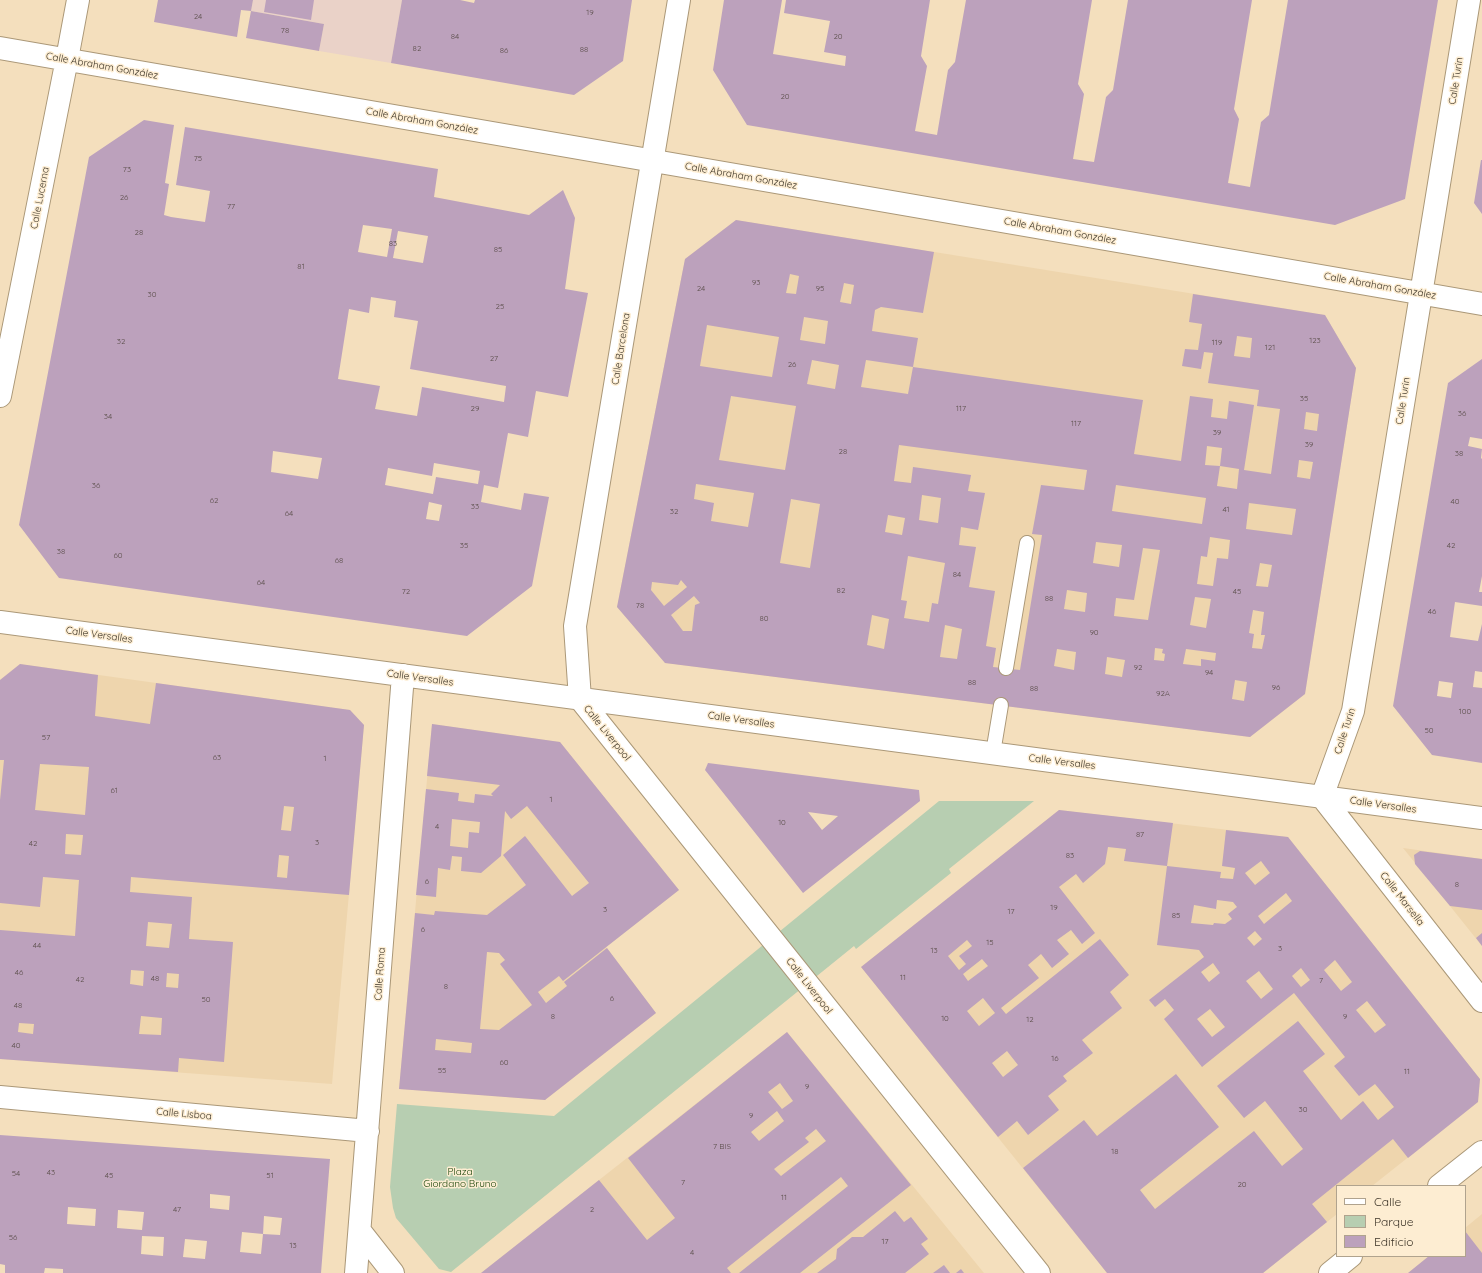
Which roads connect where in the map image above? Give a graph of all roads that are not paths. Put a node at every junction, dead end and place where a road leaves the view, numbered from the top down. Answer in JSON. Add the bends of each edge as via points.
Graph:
{"nodes":[{"id":1,"x":78,"y":0,"type":"edge"},
{"id":2,"x":678,"y":0,"type":"edge"},
{"id":3,"x":1469,"y":0,"type":"edge"},
{"id":4,"x":0,"y":48,"type":"edge"},
{"id":5,"x":68,"y":59,"type":"junction"},
{"id":6,"x":652,"y":160,"type":"junction"},
{"id":7,"x":1421,"y":293,"type":"junction"},
{"id":8,"x":1482,"y":304,"type":"edge"},
{"id":9,"x":0,"y":396,"type":"edge"},
{"id":10,"x":1026,"y":543,"type":"dead end"},
{"id":11,"x":0,"y":622,"type":"edge"},
{"id":12,"x":1006,"y":668,"type":"dead end"},
{"id":13,"x":404,"y":675,"type":"junction"},
{"id":14,"x":580,"y":699,"type":"junction"},
{"id":15,"x":1001,"y":706,"type":"dead end"},
{"id":16,"x":993,"y":754,"type":"junction"},
{"id":17,"x":1322,"y":797,"type":"junction"},
{"id":18,"x":1482,"y":818,"type":"edge"},
{"id":19,"x":1482,"y":1001,"type":"edge"},
{"id":20,"x":0,"y":1097,"type":"edge"},
{"id":21,"x":368,"y":1131,"type":"junction"},
{"id":22,"x":1482,"y":1152,"type":"edge"},
{"id":23,"x":1440,"y":1185,"type":"edge"},
{"id":24,"x":360,"y":1231,"type":"junction"},
{"id":25,"x":1350,"y":1257,"type":"edge"},
{"id":26,"x":356,"y":1273,"type":"edge"},
{"id":27,"x":393,"y":1273,"type":"edge"},
{"id":28,"x":1039,"y":1273,"type":"edge"},
{"id":29,"x":1330,"y":1273,"type":"edge"}],
"edges":[{"from":1,"to":5,"type":"street","name":"Calle Lucerna"},
{"from":2,"to":6,"type":"street","name":"Calle Barcelona"},
{"from":3,"to":7,"type":"street","name":"Calle Turin"},
{"from":4,"to":5,"type":"street","name":"Calle Abraham González"},
{"from":5,"to":6,"type":"street","name":"Calle Abraham González"},
{"from":5,"to":9,"type":"street","name":"Calle Lucerna"},
{"from":6,"to":7,"type":"street","name":"Calle Abraham González"},
{"from":6,"to":14,"type":"street","name":"Calle Barcelona","via":[[575,626]]},
{"from":7,"to":8,"type":"street","name":"Calle Abraham González"},
{"from":7,"to":17,"type":"street","name":"Calle Turin","via":[[1353,711]]},
{"from":10,"to":12,"type":"lane"},
{"from":11,"to":13,"type":"street","name":"Calle Versalles"},
{"from":13,"to":14,"type":"street","name":"Calle Versalles"},
{"from":13,"to":21,"type":"street","name":"Calle Roma"},
{"from":14,"to":16,"type":"street","name":"Calle Versalles"},
{"from":14,"to":28,"type":"street","name":"Calle Liverpool"},
{"from":15,"to":16,"type":"lane"},
{"from":16,"to":17,"type":"street","name":"Calle Versalles"},
{"from":17,"to":18,"type":"street","name":"Calle Versalles"},
{"from":17,"to":19,"type":"street","name":"Calle Marsella"},
{"from":20,"to":21,"type":"street","name":"Calle Lisboa"},
{"from":21,"to":24,"type":"street","name":"Calle Roma"},
{"from":22,"to":23,"type":"street"},
{"from":24,"to":26,"type":"street","name":"Calle Roma"},
{"from":24,"to":27,"type":"street"},
{"from":25,"to":29,"type":"street"}]}
